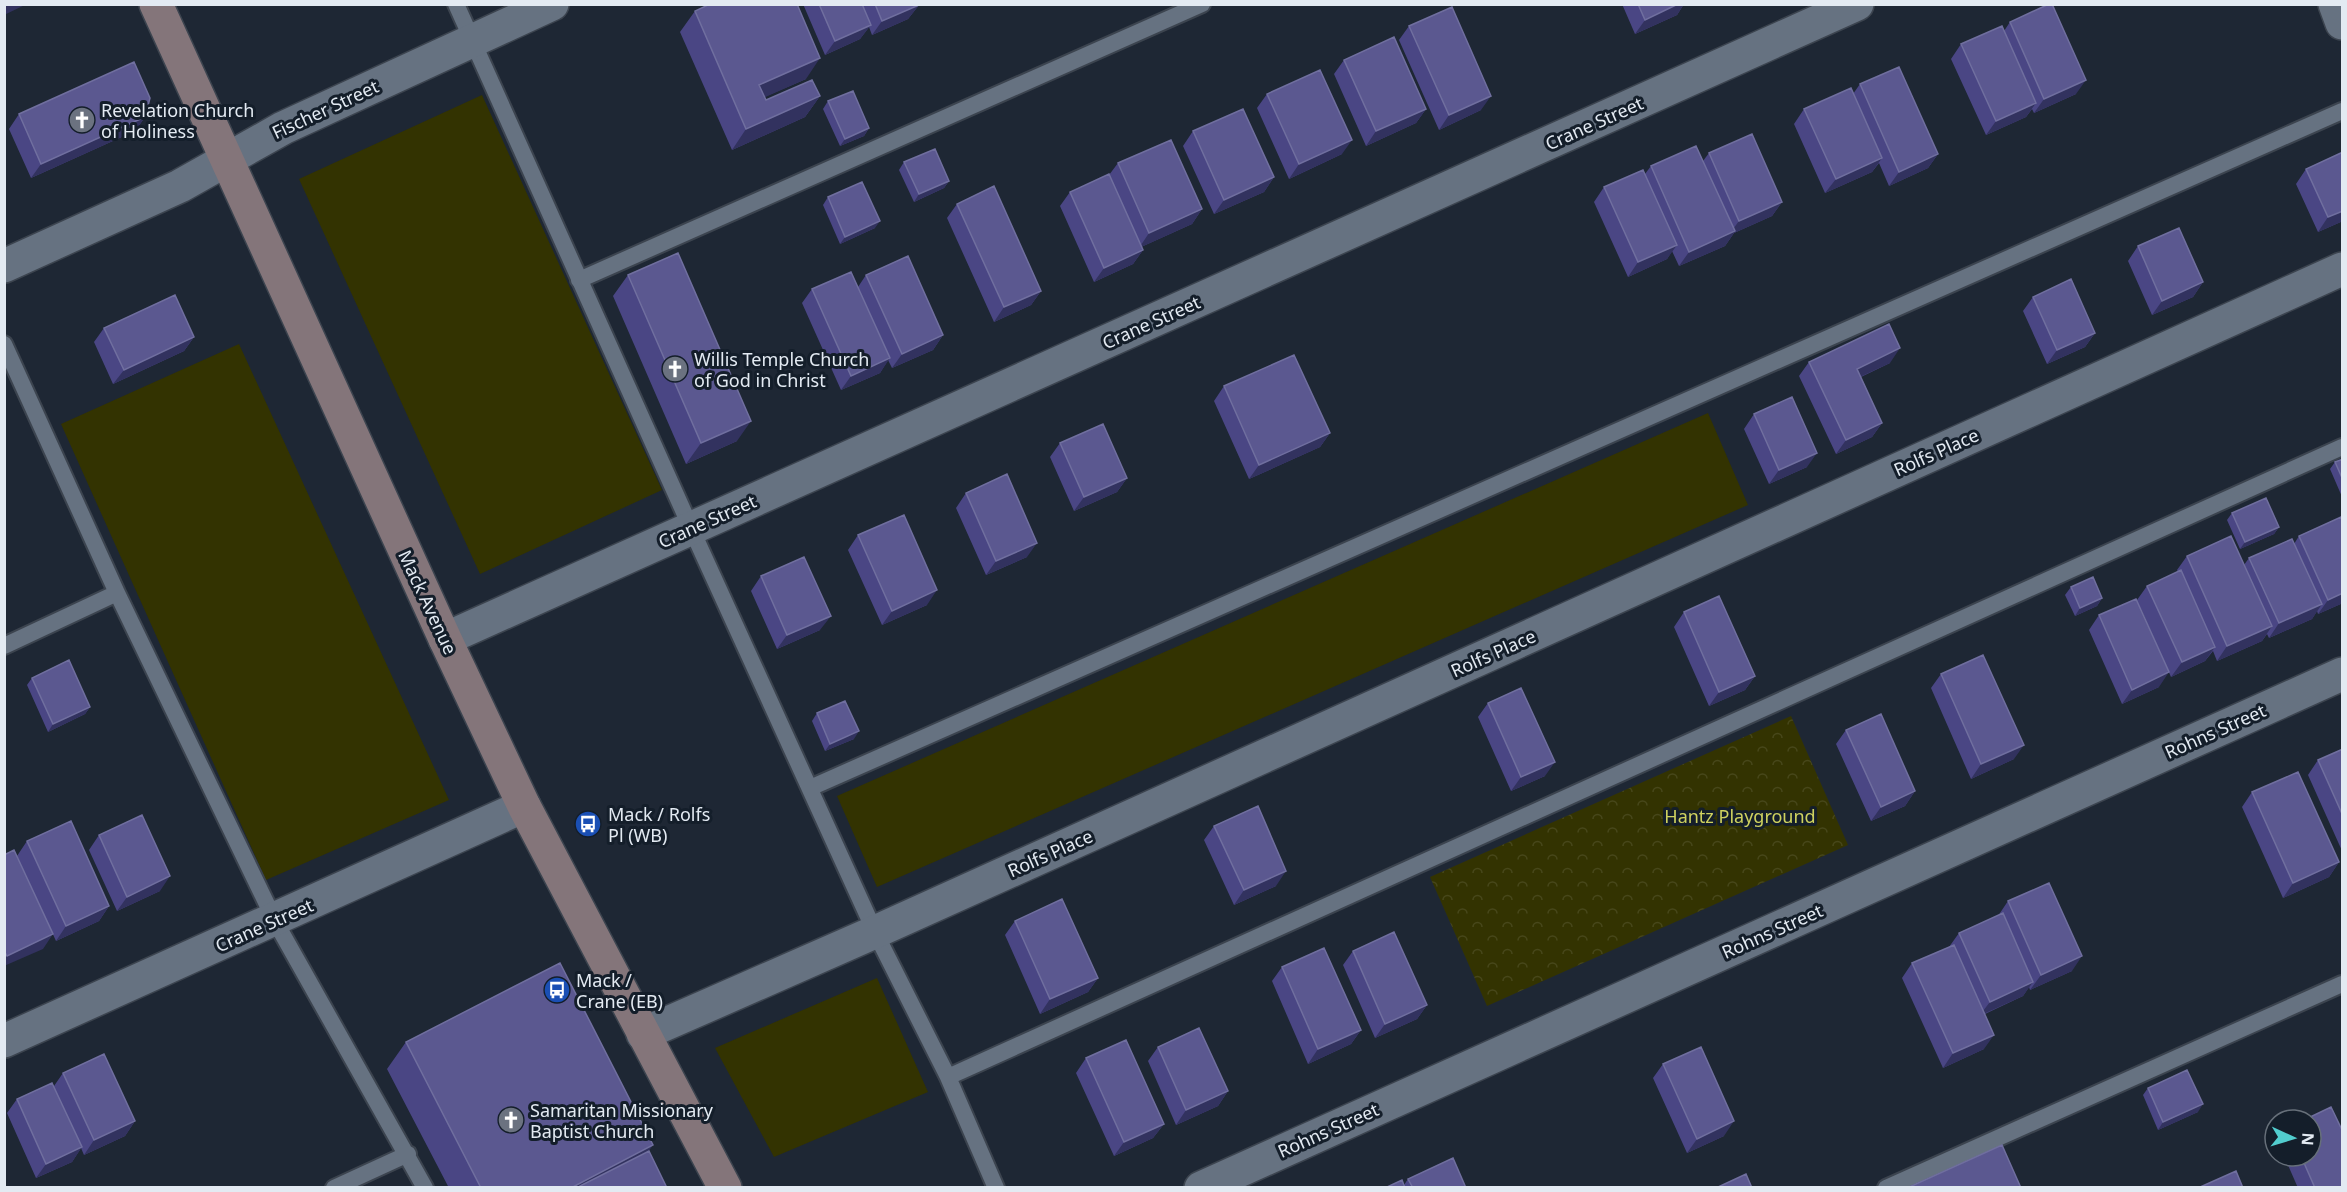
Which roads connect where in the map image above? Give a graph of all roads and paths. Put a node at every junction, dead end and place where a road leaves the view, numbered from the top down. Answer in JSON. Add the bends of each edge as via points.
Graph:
{"nodes":[{"id":1,"x":156,"y":4,"type":"edge"},
{"id":2,"x":456,"y":4,"type":"edge"},
{"id":3,"x":552,"y":4,"type":"edge"},
{"id":4,"x":1202,"y":4,"type":"edge"},
{"id":5,"x":1857,"y":4,"type":"edge"},
{"id":6,"x":2335,"y":4,"type":"edge"},
{"id":7,"x":2343,"y":22,"type":"edge"},
{"id":8,"x":472,"y":41,"type":"junction"},
{"id":9,"x":2343,"y":111,"type":"edge"},
{"id":10,"x":226,"y":158,"type":"junction"},
{"id":11,"x":4,"y":266,"type":"edge"},
{"id":12,"x":2343,"y":269,"type":"edge"},
{"id":13,"x":579,"y":280,"type":"junction"},
{"id":14,"x":4,"y":344,"type":"edge"},
{"id":15,"x":2343,"y":447,"type":"edge"},
{"id":16,"x":691,"y":528,"type":"junction"},
{"id":17,"x":117,"y":593,"type":"junction"},
{"id":18,"x":445,"y":639,"type":"junction"},
{"id":19,"x":4,"y":646,"type":"edge"},
{"id":20,"x":2343,"y":674,"type":"edge"},
{"id":21,"x":810,"y":788,"type":"junction"},
{"id":22,"x":524,"y":806,"type":"junction"},
{"id":23,"x":275,"y":921,"type":"junction"},
{"id":24,"x":874,"y":932,"type":"junction"},
{"id":25,"x":2343,"y":984,"type":"edge"},
{"id":26,"x":643,"y":1034,"type":"junction"},
{"id":27,"x":4,"y":1041,"type":"edge"},
{"id":28,"x":948,"y":1077,"type":"junction"},
{"id":29,"x":408,"y":1154,"type":"junction"},
{"id":30,"x":334,"y":1188,"type":"edge"},
{"id":31,"x":425,"y":1188,"type":"edge"},
{"id":32,"x":725,"y":1188,"type":"edge"},
{"id":33,"x":996,"y":1188,"type":"edge"},
{"id":34,"x":1201,"y":1188,"type":"edge"},
{"id":35,"x":1886,"y":1188,"type":"edge"}],
"edges":[{"from":1,"to":10,"type":"main road","name":"Mack Avenue"},
{"from":2,"to":8,"type":"lane"},
{"from":3,"to":8,"type":"street","name":"Fischer Street"},
{"from":4,"to":13,"type":"lane"},
{"from":5,"to":16,"type":"street","name":"Crane Street"},
{"from":6,"to":7,"type":"street"},
{"from":8,"to":10,"type":"street","name":"Fischer Street"},
{"from":8,"to":13,"type":"lane"},
{"from":9,"to":21,"type":"lane"},
{"from":10,"to":11,"type":"street","name":"Fischer Street","via":[[180,186]]},
{"from":10,"to":18,"type":"main road","name":"Mack Avenue"},
{"from":12,"to":24,"type":"street","name":"Rolfs Place"},
{"from":13,"to":16,"type":"lane"},
{"from":14,"to":17,"type":"lane"},
{"from":15,"to":28,"type":"lane"},
{"from":16,"to":18,"type":"street","name":"Crane Street"},
{"from":16,"to":21,"type":"lane"},
{"from":17,"to":19,"type":"lane"},
{"from":17,"to":23,"type":"lane"},
{"from":18,"to":22,"type":"main road","name":"Mack Avenue"},
{"from":20,"to":34,"type":"street","name":"Rohns Street"},
{"from":21,"to":24,"type":"lane"},
{"from":22,"to":23,"type":"street","name":"Crane Street"},
{"from":22,"to":26,"type":"main road","name":"Mack Avenue"},
{"from":23,"to":27,"type":"street","name":"Crane Street"},
{"from":23,"to":29,"type":"lane"},
{"from":24,"to":26,"type":"street","name":"Rolfs Place"},
{"from":24,"to":28,"type":"lane"},
{"from":25,"to":35,"type":"lane"},
{"from":26,"to":32,"type":"main road","name":"Mack Avenue"},
{"from":28,"to":33,"type":"lane"},
{"from":29,"to":30,"type":"lane"},
{"from":29,"to":31,"type":"lane"}]}
